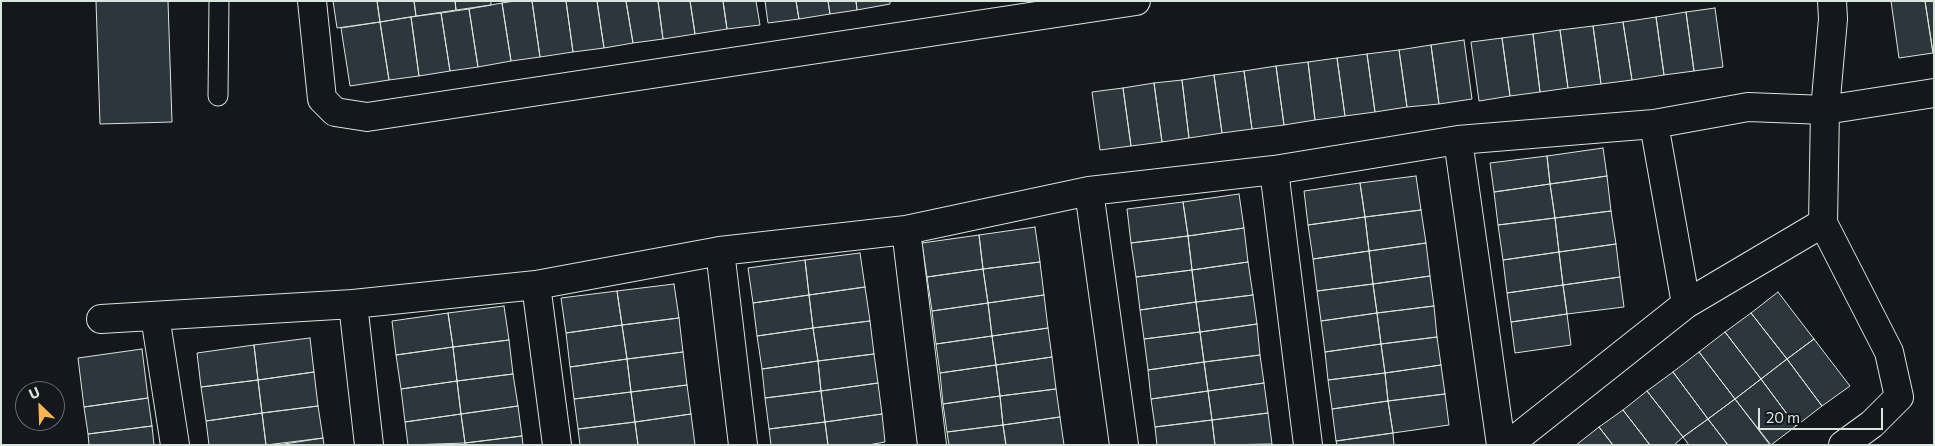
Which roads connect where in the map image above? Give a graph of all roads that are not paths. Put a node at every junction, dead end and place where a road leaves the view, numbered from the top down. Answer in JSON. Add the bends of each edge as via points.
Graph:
{"nodes":[{"id":1,"x":219,"y":1,"type":"edge"},
{"id":2,"x":312,"y":1,"type":"edge"},
{"id":3,"x":1136,"y":1,"type":"edge"},
{"id":4,"x":1832,"y":1,"type":"edge"},
{"id":5,"x":1934,"y":93,"type":"edge"},
{"id":6,"x":218,"y":96,"type":"dead end"},
{"id":7,"x":1825,"y":110,"type":"junction"},
{"id":8,"x":1654,"y":124,"type":"junction"},
{"id":9,"x":1458,"y":140,"type":"junction"},
{"id":10,"x":1274,"y":170,"type":"junction"},
{"id":11,"x":1089,"y":192,"type":"junction"},
{"id":12,"x":1822,"y":223,"type":"junction"},
{"id":13,"x":906,"y":230,"type":"junction"},
{"id":14,"x":720,"y":251,"type":"junction"},
{"id":15,"x":536,"y":285,"type":"junction"},
{"id":16,"x":353,"y":304,"type":"junction"},
{"id":17,"x":1686,"y":304,"type":"junction"},
{"id":18,"x":156,"y":316,"type":"junction"},
{"id":19,"x":101,"y":320,"type":"dead end"},
{"id":20,"x":175,"y":445,"type":"edge"},
{"id":21,"x":369,"y":445,"type":"edge"},
{"id":22,"x":557,"y":445,"type":"edge"},
{"id":23,"x":743,"y":445,"type":"edge"},
{"id":24,"x":932,"y":445,"type":"edge"},
{"id":25,"x":1124,"y":445,"type":"edge"},
{"id":26,"x":1308,"y":445,"type":"edge"},
{"id":27,"x":1501,"y":445,"type":"edge"},
{"id":28,"x":1508,"y":445,"type":"edge"},
{"id":29,"x":1843,"y":445,"type":"edge"}],
"edges":[{"from":1,"to":6,"type":"lane"},
{"from":2,"to":3,"type":"street","via":[[322,99],[335,112],[367,117]]},
{"from":4,"to":7,"type":"street","via":[[1834,19]]},
{"from":5,"to":7,"type":"street"},
{"from":7,"to":8,"type":"street","via":[[1748,107]]},
{"from":7,"to":12,"type":"street"},
{"from":8,"to":9,"type":"street"},
{"from":8,"to":17,"type":"street"},
{"from":9,"to":10,"type":"street"},
{"from":9,"to":27,"type":"street"},
{"from":10,"to":11,"type":"street"},
{"from":10,"to":26,"type":"street"},
{"from":11,"to":13,"type":"street"},
{"from":11,"to":25,"type":"street"},
{"from":12,"to":17,"type":"street"},
{"from":12,"to":29,"type":"street","via":[[1889,352],[1899,397],[1872,424]]},
{"from":13,"to":14,"type":"street"},
{"from":13,"to":24,"type":"street"},
{"from":14,"to":15,"type":"street"},
{"from":14,"to":23,"type":"street"},
{"from":15,"to":16,"type":"street"},
{"from":15,"to":22,"type":"street"},
{"from":16,"to":18,"type":"street"},
{"from":16,"to":21,"type":"street"},
{"from":17,"to":28,"type":"street"},
{"from":18,"to":19,"type":"street"},
{"from":18,"to":20,"type":"street"}]}
